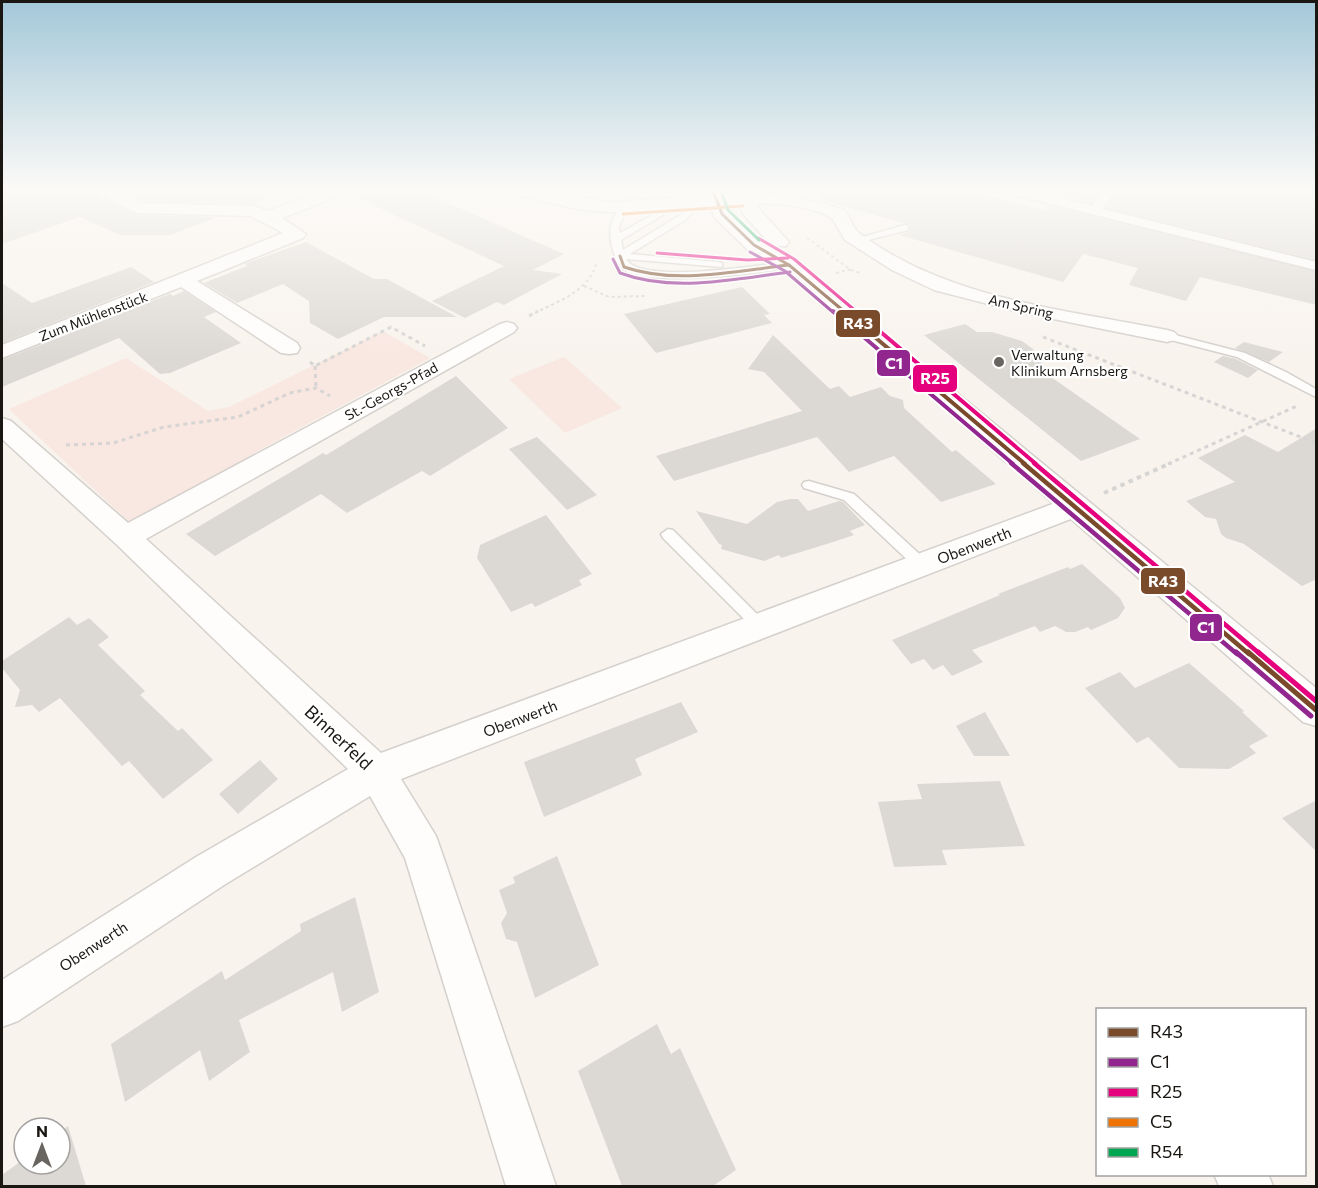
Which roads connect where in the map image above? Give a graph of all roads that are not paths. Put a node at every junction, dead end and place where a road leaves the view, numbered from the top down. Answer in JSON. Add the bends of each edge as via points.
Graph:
{"nodes":[{"id":1,"x":267,"y":246,"type":"edge"},
{"id":2,"x":618,"y":246,"type":"edge"},
{"id":3,"x":636,"y":246,"type":"edge"},
{"id":4,"x":756,"y":246,"type":"edge"},
{"id":5,"x":782,"y":246,"type":"edge"},
{"id":6,"x":867,"y":246,"type":"edge"},
{"id":7,"x":1238,"y":246,"type":"edge"},
{"id":8,"x":620,"y":256,"type":"junction"},
{"id":9,"x":1317,"y":266,"type":"edge"},
{"id":10,"x":747,"y":268,"type":"junction"},
{"id":11,"x":797,"y":272,"type":"junction"},
{"id":12,"x":184,"y":281,"type":"junction"},
{"id":13,"x":507,"y":328,"type":"road end"},
{"id":14,"x":1167,"y":336,"type":"joint"},
{"id":15,"x":289,"y":348,"type":"road end"},
{"id":16,"x":2,"y":352,"type":"edge"},
{"id":17,"x":1317,"y":394,"type":"edge"},
{"id":18,"x":2,"y":426,"type":"edge"},
{"id":19,"x":809,"y":485,"type":"dead end"},
{"id":20,"x":1076,"y":506,"type":"junction"},
{"id":21,"x":668,"y":534,"type":"dead end"},
{"id":22,"x":126,"y":537,"type":"junction"},
{"id":23,"x":922,"y":565,"type":"junction"},
{"id":24,"x":760,"y":626,"type":"junction"},
{"id":25,"x":1317,"y":710,"type":"edge"},
{"id":26,"x":376,"y":772,"type":"junction"},
{"id":27,"x":2,"y":1005,"type":"edge"},
{"id":28,"x":531,"y":1186,"type":"edge"}],
"edges":[{"from":1,"to":12,"type":"street","name":"Zum Mühlenstück"},
{"from":2,"to":8,"type":"lane"},
{"from":3,"to":8,"type":"lane"},
{"from":4,"to":11,"type":"street"},
{"from":5,"to":11,"type":"street"},
{"from":6,"to":14,"type":"street","name":"Am Spring","via":[[930,281],[969,294]]},
{"from":7,"to":9,"type":"street"},
{"from":8,"to":10,"type":"lane"},
{"from":8,"to":10,"type":"lane","via":[[624,267],[653,275]]},
{"from":10,"to":11,"type":"lane"},
{"from":11,"to":20,"type":"street"},
{"from":12,"to":15,"type":"street"},
{"from":12,"to":16,"type":"street","name":"Zum Mühlenstück"},
{"from":13,"to":22,"type":"street","name":"St.-Georgs-Pfad"},
{"from":14,"to":17,"type":"lane","name":"Am Spring","via":[[1241,355]]},
{"from":18,"to":22,"type":"street","name":"Binnerfeld"},
{"from":19,"to":23,"type":"lane","via":[[849,497]]},
{"from":20,"to":23,"type":"street","name":"Obenwerth"},
{"from":20,"to":25,"type":"street"},
{"from":21,"to":24,"type":"lane"},
{"from":22,"to":26,"type":"street","name":"Binnerfeld"},
{"from":23,"to":24,"type":"street","name":"Obenwerth"},
{"from":24,"to":26,"type":"street","name":"Obenwerth"},
{"from":26,"to":27,"type":"street","name":"Obenwerth","via":[[210,871]]},
{"from":26,"to":28,"type":"street","name":"Binnerfeld","via":[[422,850]]}]}
